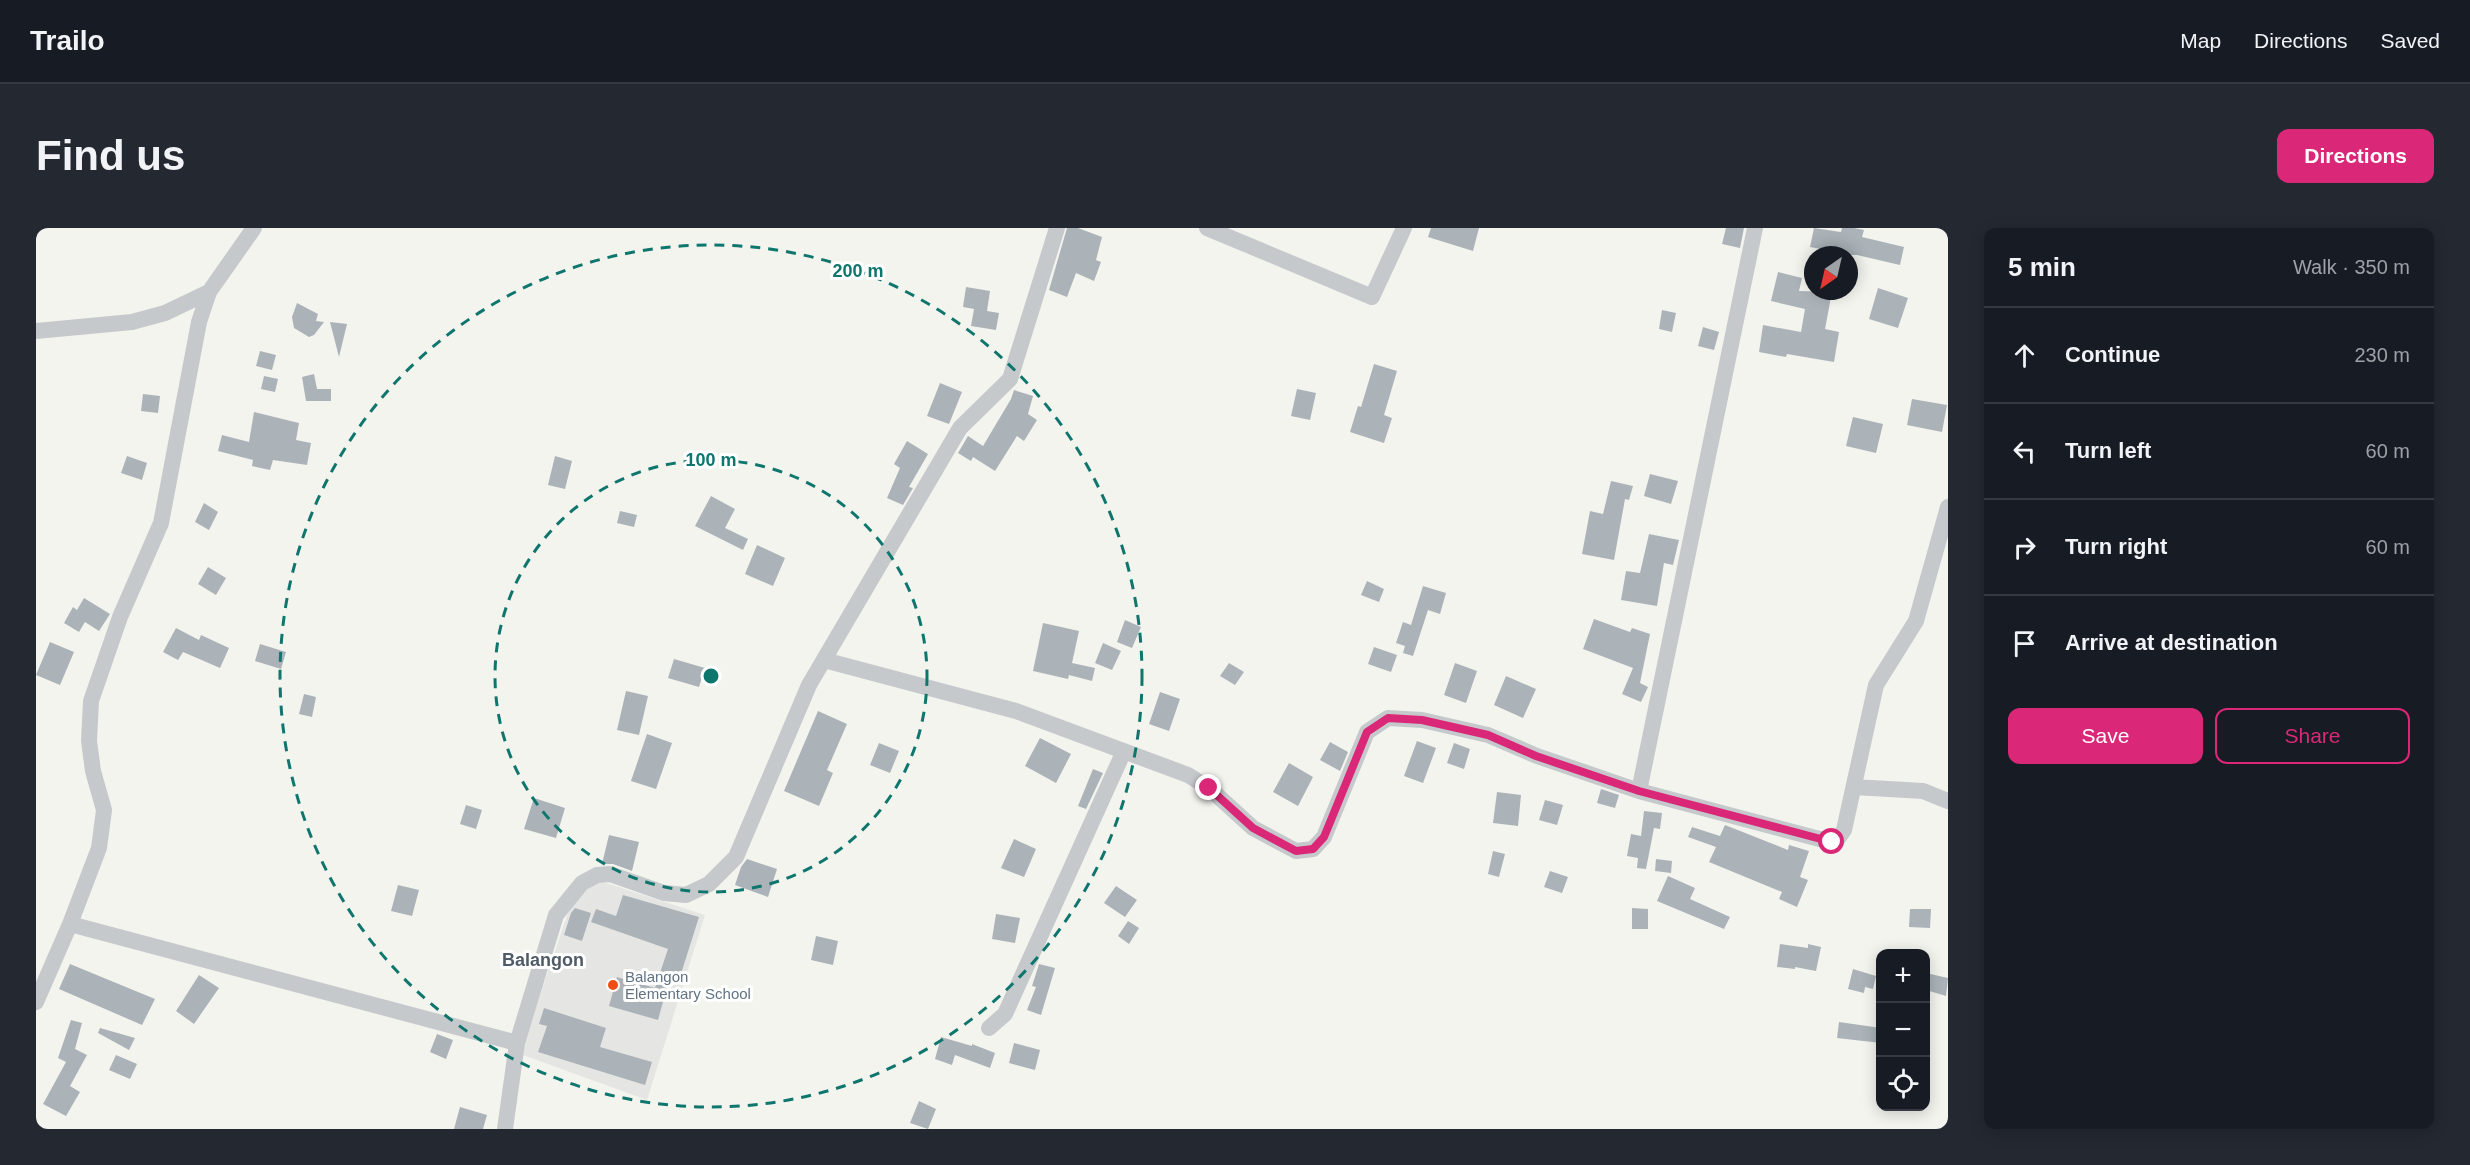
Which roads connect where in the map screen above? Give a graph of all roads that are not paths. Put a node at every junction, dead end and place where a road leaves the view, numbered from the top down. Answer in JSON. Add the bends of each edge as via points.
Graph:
{"nodes":[{"id":1,"x":254,"y":228,"type":"edge"},
{"id":2,"x":1057,"y":228,"type":"edge"},
{"id":3,"x":1207,"y":228,"type":"edge"},
{"id":4,"x":1404,"y":228,"type":"edge"},
{"id":5,"x":1755,"y":228,"type":"edge"},
{"id":6,"x":208,"y":292,"type":"junction"},
{"id":7,"x":36,"y":332,"type":"edge"},
{"id":8,"x":1948,"y":507,"type":"edge"},
{"id":9,"x":824,"y":660,"type":"junction"},
{"id":10,"x":1124,"y":751,"type":"junction"},
{"id":11,"x":1854,"y":787,"type":"junction"},
{"id":12,"x":1639,"y":791,"type":"junction"},
{"id":13,"x":1948,"y":801,"type":"edge"},
{"id":14,"x":70,"y":924,"type":"junction"},
{"id":15,"x":36,"y":1002,"type":"edge"},
{"id":16,"x":989,"y":1028,"type":"dead end"},
{"id":17,"x":517,"y":1043,"type":"junction"},
{"id":18,"x":505,"y":1129,"type":"edge"}],
"edges":[{"from":1,"to":6,"type":"street"},
{"from":2,"to":9,"type":"street","via":[[1010,379],[960,428]]},
{"from":3,"to":4,"type":"street","via":[[1372,297]]},
{"from":5,"to":12,"type":"street"},
{"from":6,"to":7,"type":"street","via":[[165,314],[132,322]]},
{"from":6,"to":14,"type":"street","via":[[199,321],[161,524],[120,617],[91,701],[89,741],[104,810],[99,848]]},
{"from":8,"to":11,"type":"street","via":[[1916,621],[1876,685]]},
{"from":9,"to":10,"type":"street","via":[[1016,711]]},
{"from":9,"to":17,"type":"street","via":[[809,685],[736,857],[709,884],[686,895],[610,874],[597,875],[582,883],[556,915]]},
{"from":10,"to":12,"type":"street","via":[[1196,779],[1253,828],[1296,851],[1313,849],[1324,837],[1367,732],[1388,718],[1422,720],[1488,735]]},
{"from":10,"to":16,"type":"street","via":[[1005,1014]]},
{"from":11,"to":12,"type":"street","via":[[1844,830],[1832,842]]},
{"from":11,"to":13,"type":"street","via":[[1923,791]]},
{"from":14,"to":15,"type":"street"},
{"from":14,"to":17,"type":"street"},
{"from":17,"to":18,"type":"street"}]}
